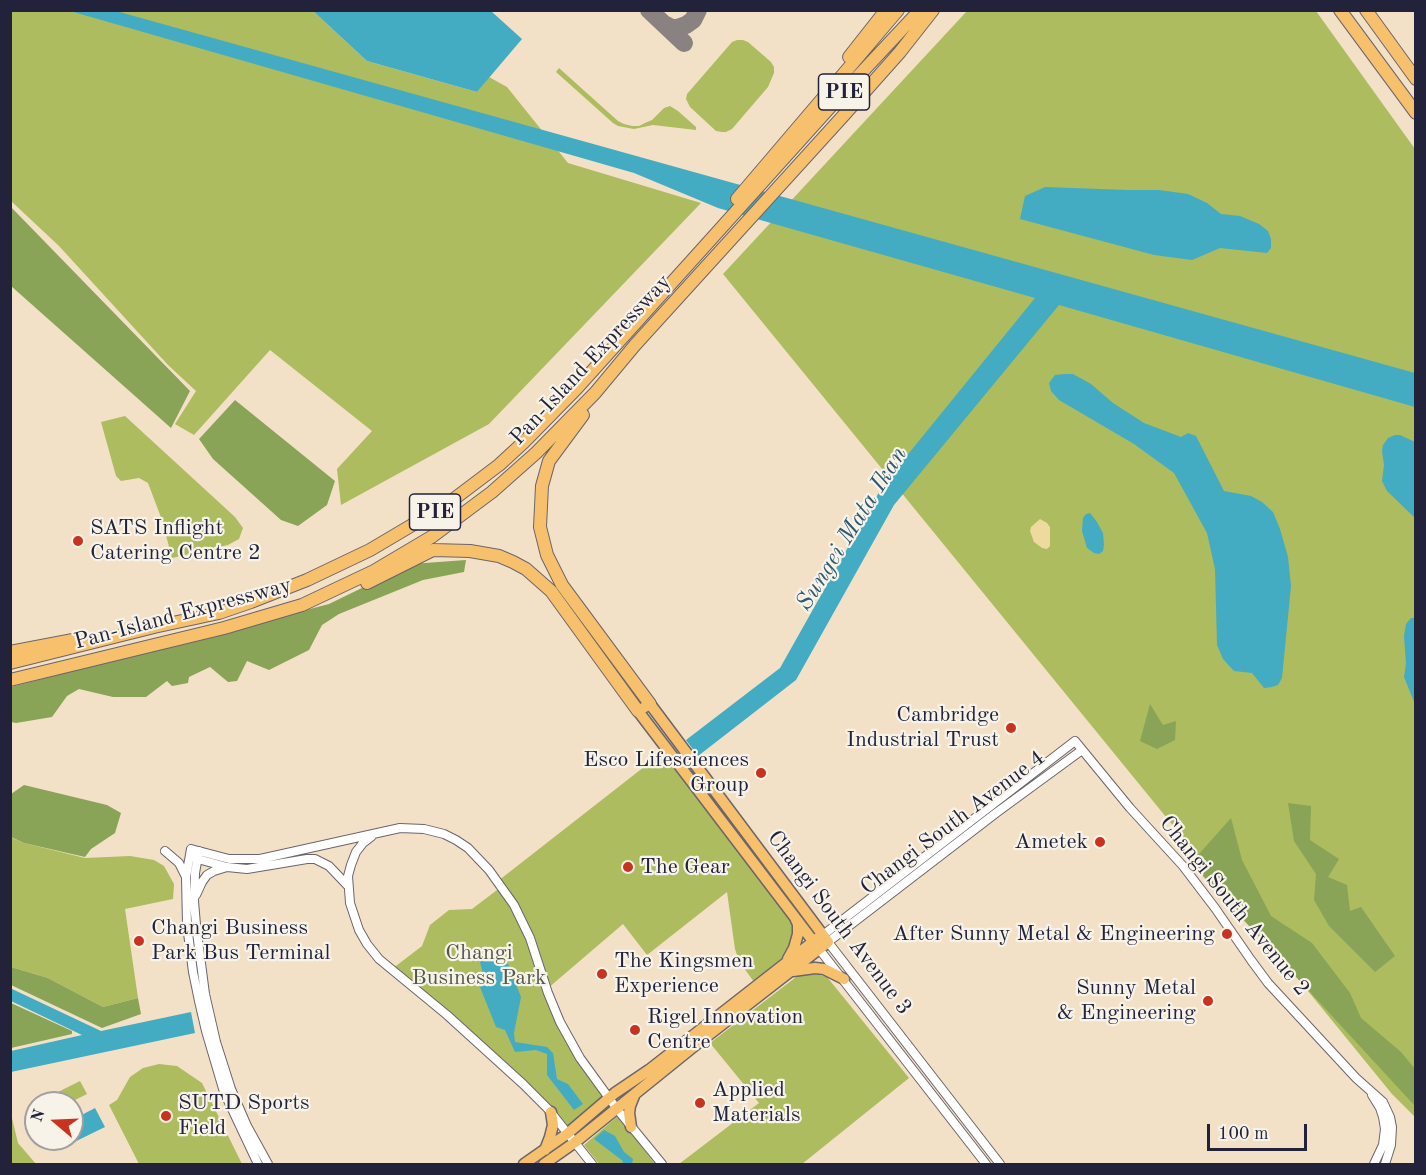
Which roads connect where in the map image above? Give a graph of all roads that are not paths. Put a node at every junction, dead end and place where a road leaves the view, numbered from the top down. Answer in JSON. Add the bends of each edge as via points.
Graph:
{"nodes":[{"id":1,"x":886,"y":10,"type":"edge"},
{"id":2,"x":898,"y":10,"type":"edge"},
{"id":3,"x":920,"y":10,"type":"edge"},
{"id":4,"x":933,"y":10,"type":"edge"},
{"id":5,"x":942,"y":10,"type":"edge"},
{"id":6,"x":1340,"y":10,"type":"edge"},
{"id":7,"x":1366,"y":10,"type":"edge"},
{"id":8,"x":900,"y":51,"type":"junction"},
{"id":9,"x":1416,"y":79,"type":"edge"},
{"id":10,"x":1416,"y":113,"type":"edge"},
{"id":11,"x":802,"y":122,"type":"junction"},
{"id":12,"x":756,"y":183,"type":"junction"},
{"id":13,"x":595,"y":393,"type":"junction"},
{"id":14,"x":302,"y":605,"type":"junction"},
{"id":15,"x":154,"y":627,"type":"junction"},
{"id":16,"x":10,"y":651,"type":"edge"},
{"id":17,"x":10,"y":663,"type":"edge"},
{"id":18,"x":10,"y":681,"type":"edge"},
{"id":19,"x":650,"y":704,"type":"junction"},
{"id":20,"x":638,"y":711,"type":"junction"},
{"id":21,"x":1076,"y":741,"type":"joint"},
{"id":22,"x":1082,"y":750,"type":"junction"},
{"id":23,"x":375,"y":834,"type":"junction"},
{"id":24,"x":165,"y":851,"type":"dead end"},
{"id":25,"x":194,"y":854,"type":"junction"},
{"id":26,"x":227,"y":867,"type":"junction"},
{"id":27,"x":186,"y":877,"type":"junction"},
{"id":28,"x":348,"y":887,"type":"junction"},
{"id":29,"x":194,"y":901,"type":"junction"},
{"id":30,"x":793,"y":914,"type":"junction"},
{"id":31,"x":821,"y":942,"type":"junction"},
{"id":32,"x":788,"y":967,"type":"junction"},
{"id":33,"x":844,"y":979,"type":"junction"},
{"id":34,"x":1368,"y":1090,"type":"junction"},
{"id":35,"x":636,"y":1093,"type":"junction"},
{"id":36,"x":609,"y":1098,"type":"junction"},
{"id":37,"x":617,"y":1109,"type":"junction"},
{"id":38,"x":551,"y":1112,"type":"junction"},
{"id":39,"x":631,"y":1127,"type":"junction"},
{"id":40,"x":567,"y":1134,"type":"junction"},
{"id":41,"x":574,"y":1143,"type":"junction"},
{"id":42,"x":545,"y":1151,"type":"junction"},
{"id":43,"x":258,"y":1164,"type":"edge"},
{"id":44,"x":268,"y":1164,"type":"edge"},
{"id":45,"x":524,"y":1164,"type":"edge"},
{"id":46,"x":544,"y":1164,"type":"edge"},
{"id":47,"x":591,"y":1164,"type":"edge"},
{"id":48,"x":662,"y":1164,"type":"edge"},
{"id":49,"x":986,"y":1164,"type":"edge"},
{"id":50,"x":1000,"y":1164,"type":"edge"},
{"id":51,"x":1374,"y":1164,"type":"edge"},
{"id":52,"x":1384,"y":1164,"type":"edge"}],
"edges":[{"from":1,"to":11,"type":"highway"},
{"from":2,"to":11,"type":"highway"},
{"from":3,"to":12,"type":"highway","number":"PIE"},
{"from":4,"to":8,"type":"highway","number":"PIE"},
{"from":5,"to":8,"type":"highway"},
{"from":6,"to":10,"type":"highway"},
{"from":7,"to":9,"type":"highway"},
{"from":8,"to":13,"type":"highway","name":"Pan-Island Expressway","number":"PIE"},
{"from":11,"to":12,"type":"highway"},
{"from":12,"to":15,"type":"highway","name":"Pan-Island Expressway","number":"PIE","via":[[547,419],[464,492],[370,550],[307,580],[219,613]]},
{"from":13,"to":14,"type":"highway","name":"Pan-Island Expressway","number":"PIE","via":[[492,492],[433,536],[374,571]]},
{"from":13,"to":19,"type":"highway","via":[[549,460],[542,486],[540,527],[547,555],[562,585]]},
{"from":14,"to":18,"type":"highway","name":"Pan-Island Expressway","number":"PIE"},
{"from":14,"to":20,"type":"highway","via":[[327,602],[433,550],[499,556],[526,569],[551,591]]},
{"from":15,"to":16,"type":"highway"},
{"from":15,"to":17,"type":"highway","name":"Pan-Island Expressway","number":"PIE"},
{"from":19,"to":20,"type":"main road"},
{"from":19,"to":31,"type":"main road","name":"Changi South Avenue 3"},
{"from":20,"to":30,"type":"main road","name":"Changi South Avenue 3"},
{"from":21,"to":22,"type":"street","name":"Changi South Avenue 2"},
{"from":21,"to":31,"type":"street","name":"Changi South Avenue 4"},
{"from":22,"to":31,"type":"street","name":"Changi South Avenue 4"},
{"from":22,"to":34,"type":"street","name":"Changi South Avenue 2","via":[[1183,866],[1268,983]]},
{"from":23,"to":25,"type":"street","via":[[260,859]]},
{"from":23,"to":28,"type":"street","via":[[356,852]]},
{"from":23,"to":36,"type":"street","via":[[400,828],[436,832],[468,848],[489,870],[514,905],[560,1022]]},
{"from":24,"to":27,"type":"street","via":[[179,863]]},
{"from":25,"to":26,"type":"street"},
{"from":25,"to":27,"type":"street"},
{"from":25,"to":29,"type":"street"},
{"from":26,"to":28,"type":"street","via":[[248,869],[315,859],[322,861]]},
{"from":26,"to":29,"type":"street","via":[[207,875]]},
{"from":27,"to":43,"type":"street","via":[[193,972],[206,1031],[224,1092]]},
{"from":28,"to":38,"type":"street","via":[[359,930],[379,959],[456,1023]]},
{"from":29,"to":44,"type":"street","via":[[205,994],[216,1041],[231,1089]]},
{"from":30,"to":31,"type":"main road","name":"Changi South Avenue 3"},
{"from":30,"to":32,"type":"main road","via":[[798,934]]},
{"from":31,"to":32,"type":"main road"},
{"from":31,"to":33,"type":"street","name":"Changi South Avenue 3"},
{"from":31,"to":50,"type":"street","name":"Changi South Avenue 3"},
{"from":32,"to":33,"type":"main road","via":[[824,969]]},
{"from":32,"to":35,"type":"main road"},
{"from":32,"to":36,"type":"main road"},
{"from":33,"to":49,"type":"street","name":"Changi South Avenue 3"},
{"from":34,"to":51,"type":"street","name":"Changi South Avenue 2","via":[[1380,1108],[1385,1129]]},
{"from":34,"to":52,"type":"street","name":"Changi South Avenue 2","via":[[1383,1102],[1390,1117],[1391,1145]]},
{"from":35,"to":37,"type":"main road"},
{"from":35,"to":39,"type":"main road","via":[[630,1106]]},
{"from":36,"to":37,"type":"street"},
{"from":36,"to":40,"type":"main road"},
{"from":37,"to":39,"type":"street"},
{"from":37,"to":41,"type":"main road"},
{"from":38,"to":40,"type":"street"},
{"from":38,"to":42,"type":"main road","via":[[553,1125]]},
{"from":39,"to":48,"type":"street"},
{"from":40,"to":41,"type":"street"},
{"from":40,"to":42,"type":"main road"},
{"from":41,"to":46,"type":"main road"},
{"from":41,"to":47,"type":"street"},
{"from":42,"to":45,"type":"main road"}]}
